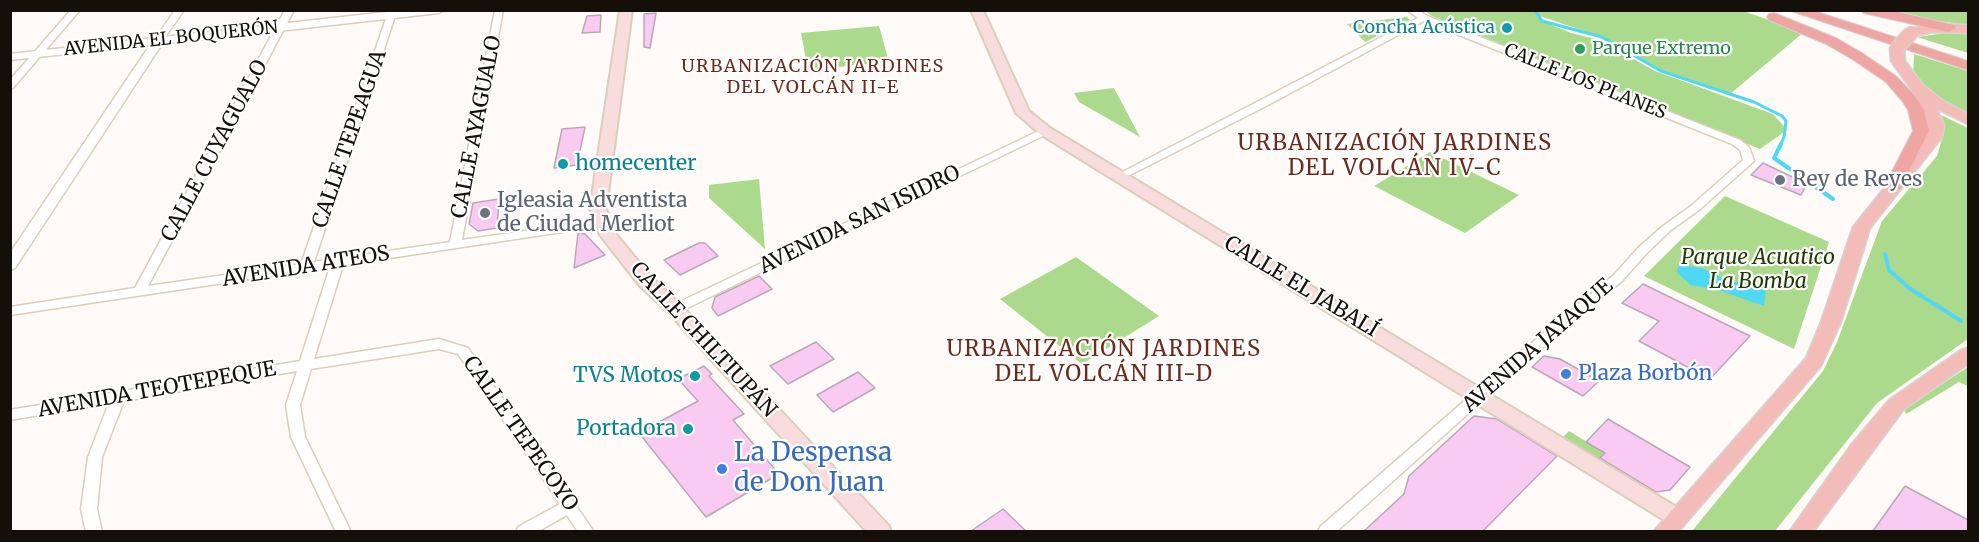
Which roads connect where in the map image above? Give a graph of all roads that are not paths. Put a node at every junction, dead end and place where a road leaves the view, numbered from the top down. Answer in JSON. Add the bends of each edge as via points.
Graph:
{"nodes":[{"id":1,"x":76,"y":10,"type":"edge"},
{"id":2,"x":180,"y":10,"type":"edge"},
{"id":3,"x":290,"y":10,"type":"edge"},
{"id":4,"x":439,"y":10,"type":"edge"},
{"id":5,"x":499,"y":10,"type":"edge"},
{"id":6,"x":626,"y":10,"type":"edge"},
{"id":7,"x":977,"y":10,"type":"edge"},
{"id":8,"x":1412,"y":10,"type":"edge"},
{"id":9,"x":1795,"y":10,"type":"edge"},
{"id":10,"x":1821,"y":10,"type":"edge"},
{"id":11,"x":1868,"y":10,"type":"edge"},
{"id":12,"x":392,"y":13,"type":"edge"},
{"id":13,"x":1424,"y":18,"type":"junction"},
{"id":14,"x":281,"y":28,"type":"junction"},
{"id":15,"x":1949,"y":28,"type":"junction"},
{"id":16,"x":1968,"y":29,"type":"edge"},
{"id":17,"x":158,"y":41,"type":"junction"},
{"id":18,"x":40,"y":54,"type":"junction"},
{"id":19,"x":10,"y":57,"type":"edge"},
{"id":20,"x":1968,"y":57,"type":"edge"},
{"id":21,"x":1968,"y":66,"type":"edge"},
{"id":22,"x":1914,"y":84,"type":"junction"},
{"id":23,"x":10,"y":86,"type":"edge"},
{"id":24,"x":1968,"y":120,"type":"edge"},
{"id":25,"x":1045,"y":131,"type":"junction"},
{"id":26,"x":1749,"y":161,"type":"joint"},
{"id":27,"x":1120,"y":176,"type":"junction"},
{"id":28,"x":1894,"y":185,"type":"junction"},
{"id":29,"x":602,"y":223,"type":"junction"},
{"id":30,"x":455,"y":244,"type":"junction"},
{"id":31,"x":338,"y":262,"type":"junction"},
{"id":32,"x":10,"y":265,"type":"edge"},
{"id":33,"x":306,"y":267,"type":"junction"},
{"id":34,"x":139,"y":292,"type":"junction"},
{"id":35,"x":675,"y":309,"type":"junction"},
{"id":36,"x":10,"y":311,"type":"edge"},
{"id":37,"x":1968,"y":355,"type":"edge"},
{"id":38,"x":304,"y":364,"type":"junction"},
{"id":39,"x":118,"y":396,"type":"junction"},
{"id":40,"x":1480,"y":396,"type":"junction"},
{"id":41,"x":10,"y":415,"type":"edge"},
{"id":42,"x":570,"y":506,"type":"junction"},
{"id":43,"x":1670,"y":524,"type":"edge"},
{"id":44,"x":94,"y":531,"type":"edge"},
{"id":45,"x":344,"y":531,"type":"edge"},
{"id":46,"x":523,"y":531,"type":"edge"},
{"id":47,"x":587,"y":531,"type":"edge"},
{"id":48,"x":881,"y":531,"type":"edge"},
{"id":49,"x":1325,"y":531,"type":"edge"},
{"id":50,"x":1800,"y":531,"type":"edge"}],
"edges":[{"from":1,"to":18,"type":"street"},
{"from":2,"to":17,"type":"street"},
{"from":3,"to":14,"type":"street","name":"CALLE CUYAGUALO"},
{"from":4,"to":12,"type":"street","name":"AVENIDA EL BOQUERÓN"},
{"from":5,"to":30,"type":"street","name":"CALLE AYAGUALO"},
{"from":6,"to":29,"type":"main road","name":"CALLE CHILTIUPÁN","via":[[598,209]]},
{"from":7,"to":25,"type":"main road","name":"CALLE EL JABALÍ","via":[[1023,113]]},
{"from":8,"to":13,"type":"street","name":"CALLE LOS PLANES"},
{"from":9,"to":21,"type":"highway"},
{"from":10,"to":20,"type":"highway"},
{"from":11,"to":15,"type":"highway"},
{"from":12,"to":14,"type":"street","name":"AVENIDA EL BOQUERÓN"},
{"from":12,"to":33,"type":"street","name":"CALLE TEPEAGUA"},
{"from":13,"to":26,"type":"street","name":"CALLE LOS PLANES","via":[[1736,142],[1745,149]]},
{"from":13,"to":27,"type":"street"},
{"from":14,"to":17,"type":"street","name":"AVENIDA EL BOQUERÓN"},
{"from":14,"to":34,"type":"street","name":"CALLE CUYAGUALO"},
{"from":15,"to":16,"type":"main road"},
{"from":15,"to":22,"type":"main road","bridge":true,"via":[[1911,33],[1896,48],[1898,61]]},
{"from":17,"to":18,"type":"street","name":"AVENIDA EL BOQUERÓN"},
{"from":17,"to":32,"type":"street"},
{"from":18,"to":19,"type":"street","name":"AVENIDA EL BOQUERÓN"},
{"from":18,"to":23,"type":"street"},
{"from":22,"to":24,"type":"main road","via":[[1937,103]]},
{"from":22,"to":28,"type":"main road","via":[[1933,115],[1935,133]]},
{"from":22,"to":28,"type":"highway","via":[[1850,45],[1769,15],[1857,56],[1891,79],[1910,99],[1921,131]]},
{"from":25,"to":27,"type":"main road","name":"CALLE EL JABALÍ"},
{"from":25,"to":35,"type":"street","name":"AVENIDA SAN ISIDRO"},
{"from":26,"to":40,"type":"street","name":"AVENIDA JAYAQUE","via":[[1667,228],[1618,278]]},
{"from":27,"to":40,"type":"main road","name":"CALLE EL JABALÍ"},
{"from":28,"to":43,"type":"main road","via":[[1862,227],[1814,361]]},
{"from":29,"to":30,"type":"street","name":"AVENIDA ATEOS"},
{"from":29,"to":35,"type":"main road","name":"CALLE CHILTIUPÁN","via":[[646,282]]},
{"from":30,"to":31,"type":"street","name":"AVENIDA ATEOS"},
{"from":31,"to":33,"type":"street","name":"AVENIDA ATEOS"},
{"from":31,"to":38,"type":"street"},
{"from":33,"to":34,"type":"street","name":"AVENIDA ATEOS"},
{"from":34,"to":36,"type":"street","name":"AVENIDA ATEOS"},
{"from":35,"to":48,"type":"main road","name":"CALLE CHILTIUPÁN"},
{"from":37,"to":50,"type":"main road","via":[[1896,405]]},
{"from":38,"to":39,"type":"street","name":"AVENIDA TEOTEPEQUE"},
{"from":38,"to":42,"type":"street","name":"CALLE TEPECOYO","via":[[439,344],[463,351]]},
{"from":38,"to":45,"type":"street","via":[[293,405],[298,437]]},
{"from":39,"to":41,"type":"street","name":"AVENIDA TEOTEPEQUE"},
{"from":39,"to":44,"type":"street","via":[[95,457],[88,509]]},
{"from":40,"to":43,"type":"main road","name":"CALLE EL JABALÍ"},
{"from":40,"to":49,"type":"street","name":"AVENIDA JAYAQUE"},
{"from":42,"to":46,"type":"street"},
{"from":42,"to":47,"type":"street","name":"CALLE TEPECOYO"}]}
